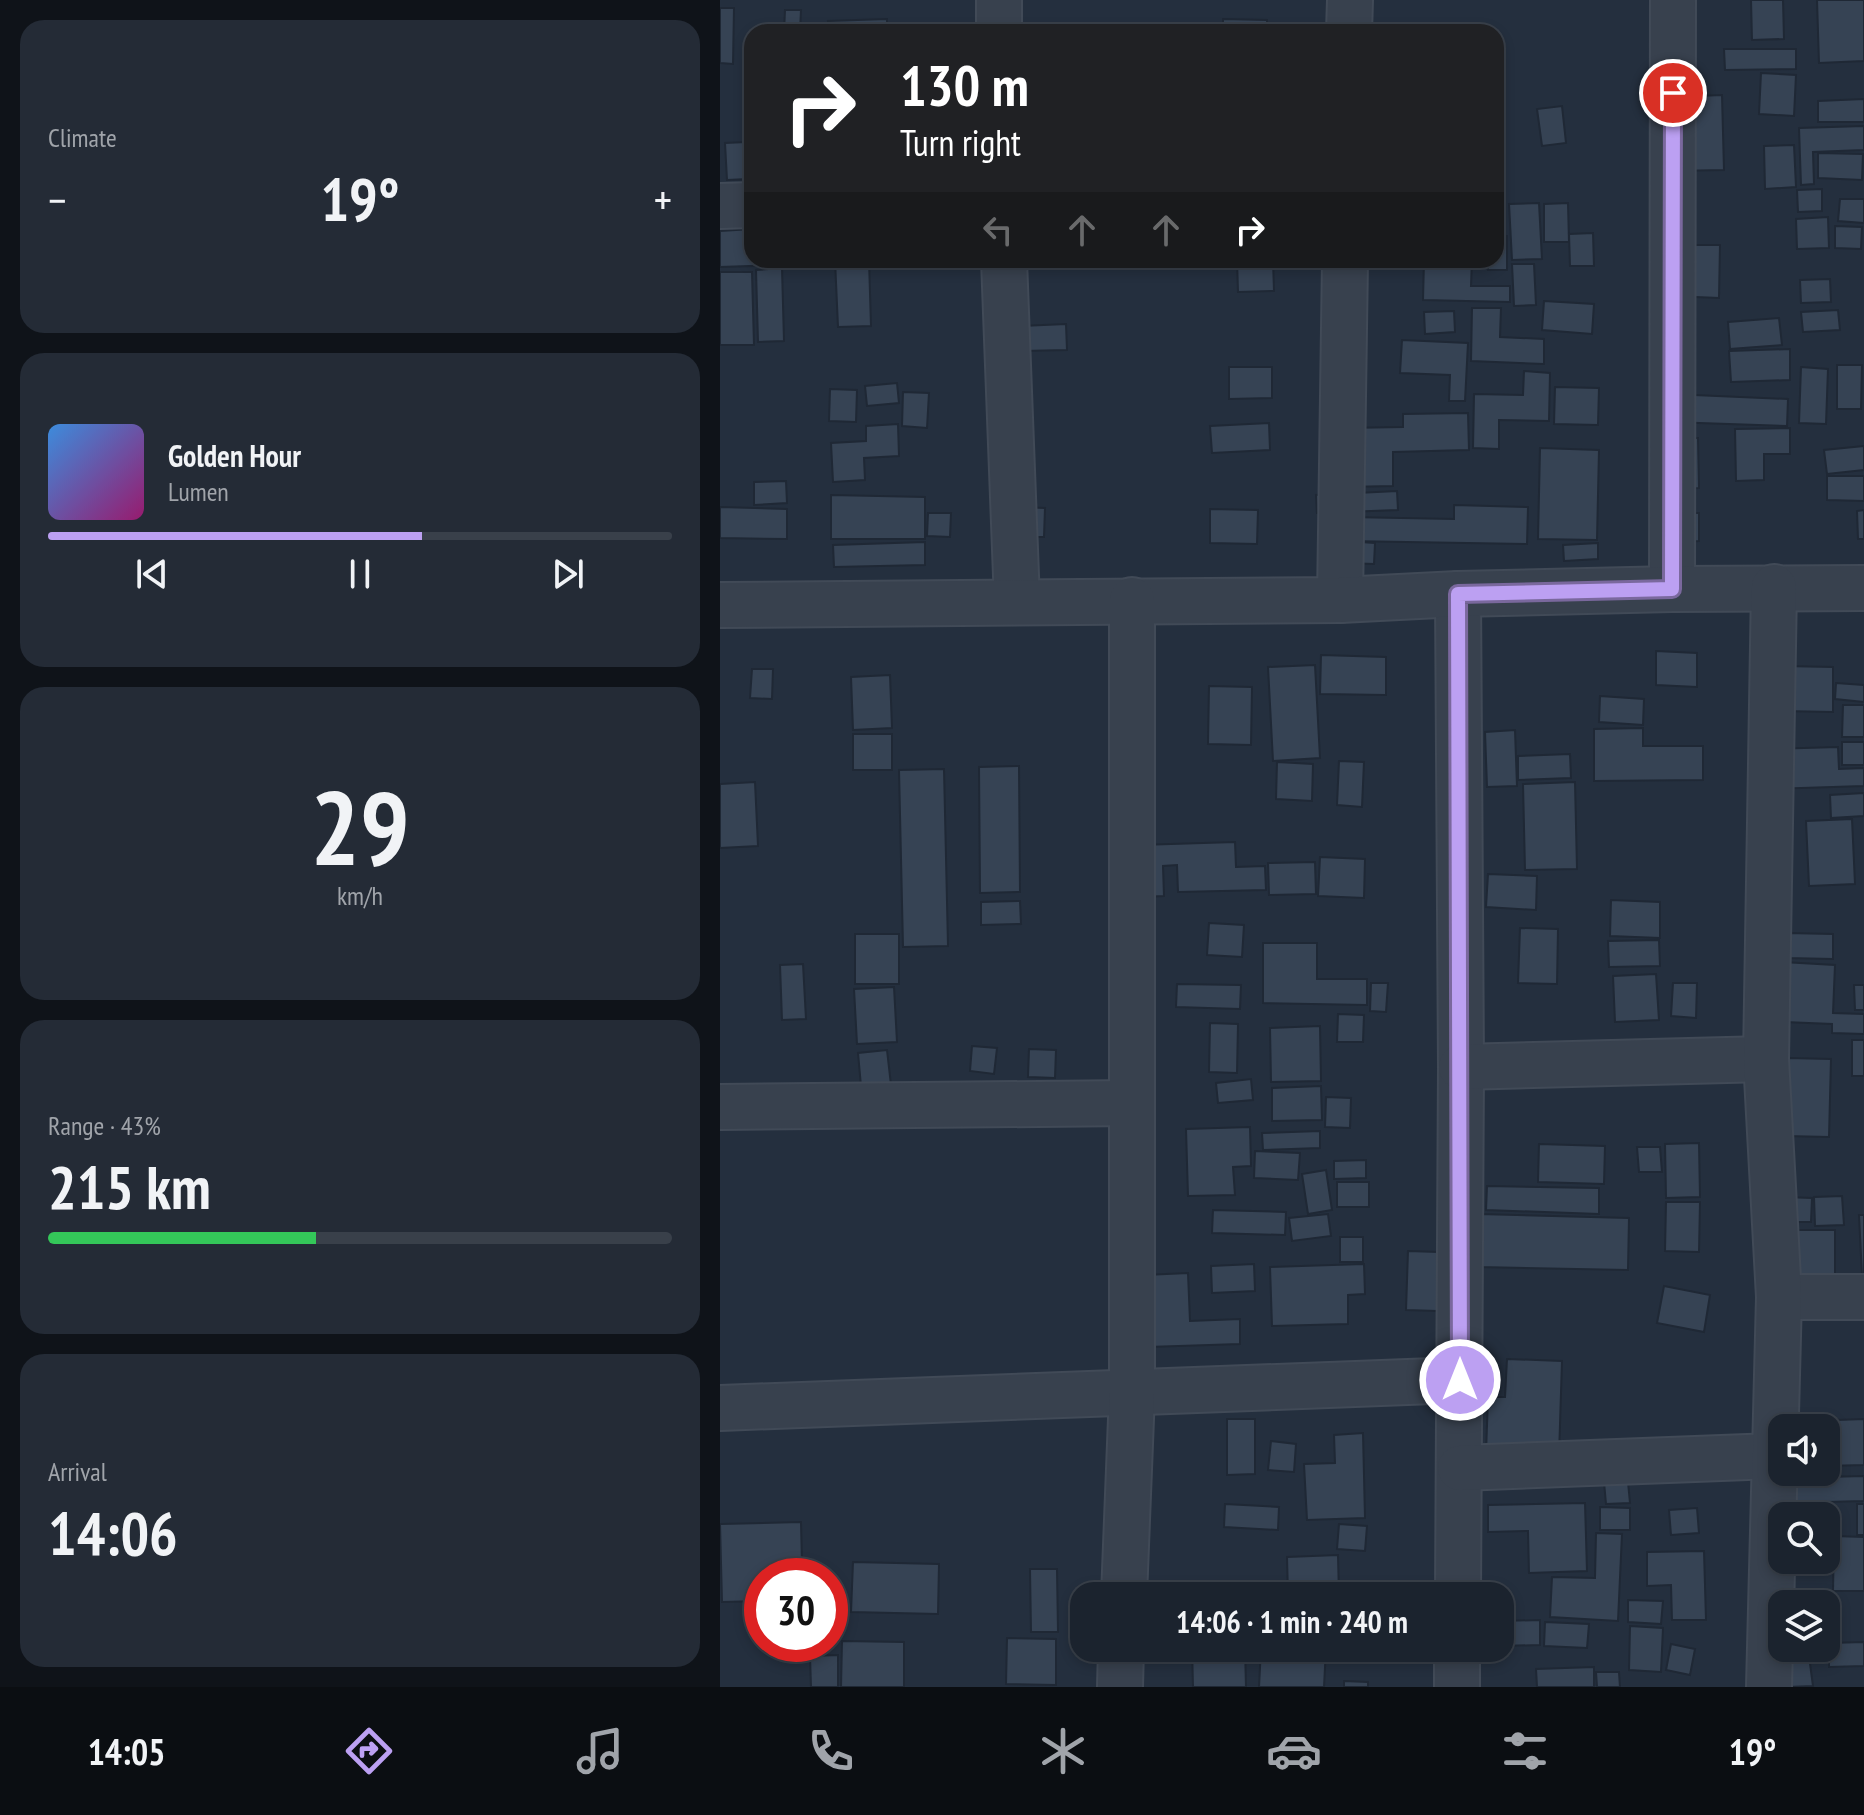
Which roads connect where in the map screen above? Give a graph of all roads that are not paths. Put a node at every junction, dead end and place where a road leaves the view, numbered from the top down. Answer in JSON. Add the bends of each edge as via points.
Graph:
{"nodes":[{"id":1,"x":999,"y":0,"type":"edge"},
{"id":2,"x":1350,"y":0,"type":"edge"},
{"id":3,"x":1673,"y":0,"type":"edge"},
{"id":4,"x":999,"y":24,"type":"edge"},
{"id":5,"x":1349,"y":24,"type":"edge"},
{"id":6,"x":744,"y":205,"type":"edge"},
{"id":7,"x":720,"y":206,"type":"edge"},
{"id":8,"x":1004,"y":268,"type":"edge"},
{"id":9,"x":1345,"y":268,"type":"edge"},
{"id":10,"x":1774,"y":587,"type":"junction"},
{"id":11,"x":1864,"y":588,"type":"edge"},
{"id":12,"x":1672,"y":589,"type":"junction"},
{"id":13,"x":1458,"y":594,"type":"junction"},
{"id":14,"x":1132,"y":600,"type":"junction"},
{"id":15,"x":1340,"y":600,"type":"junction"},
{"id":16,"x":1017,"y":602,"type":"junction"},
{"id":17,"x":720,"y":605,"type":"edge"},
{"id":18,"x":1766,"y":1059,"type":"junction"},
{"id":19,"x":1461,"y":1067,"type":"junction"},
{"id":20,"x":1132,"y":1103,"type":"junction"},
{"id":21,"x":720,"y":1107,"type":"edge"},
{"id":22,"x":1779,"y":1297,"type":"junction"},
{"id":23,"x":1864,"y":1297,"type":"edge"},
{"id":24,"x":1460,"y":1380,"type":"junction"},
{"id":25,"x":1132,"y":1393,"type":"junction"},
{"id":26,"x":720,"y":1408,"type":"edge"},
{"id":27,"x":1775,"y":1414,"type":"edge"},
{"id":28,"x":1768,"y":1456,"type":"edge"},
{"id":29,"x":1460,"y":1468,"type":"junction"},
{"id":30,"x":1773,"y":1486,"type":"edge"},
{"id":31,"x":1125,"y":1582,"type":"edge"},
{"id":32,"x":1458,"y":1582,"type":"edge"},
{"id":33,"x":1121,"y":1662,"type":"edge"},
{"id":34,"x":1457,"y":1662,"type":"edge"},
{"id":35,"x":1120,"y":1687,"type":"edge"},
{"id":36,"x":1457,"y":1687,"type":"edge"},
{"id":37,"x":1769,"y":1687,"type":"edge"}],
"edges":[{"from":1,"to":4,"type":"street"},
{"from":2,"to":5,"type":"street"},
{"from":3,"to":12,"type":"street"},
{"from":6,"to":7,"type":"street"},
{"from":8,"to":16,"type":"street"},
{"from":9,"to":15,"type":"street"},
{"from":10,"to":11,"type":"street"},
{"from":10,"to":12,"type":"street"},
{"from":10,"to":18,"type":"street"},
{"from":12,"to":13,"type":"street"},
{"from":13,"to":15,"type":"street"},
{"from":13,"to":19,"type":"street"},
{"from":14,"to":15,"type":"street"},
{"from":14,"to":16,"type":"street"},
{"from":14,"to":20,"type":"street"},
{"from":16,"to":17,"type":"street"},
{"from":18,"to":19,"type":"street"},
{"from":18,"to":22,"type":"street"},
{"from":19,"to":24,"type":"street"},
{"from":20,"to":21,"type":"street"},
{"from":20,"to":25,"type":"street"},
{"from":22,"to":23,"type":"street"},
{"from":22,"to":27,"type":"street"},
{"from":24,"to":25,"type":"street"},
{"from":24,"to":29,"type":"street"},
{"from":25,"to":26,"type":"street"},
{"from":25,"to":31,"type":"street"},
{"from":28,"to":29,"type":"street"},
{"from":29,"to":32,"type":"street"},
{"from":30,"to":37,"type":"street"},
{"from":33,"to":35,"type":"street"},
{"from":34,"to":36,"type":"street"}]}
